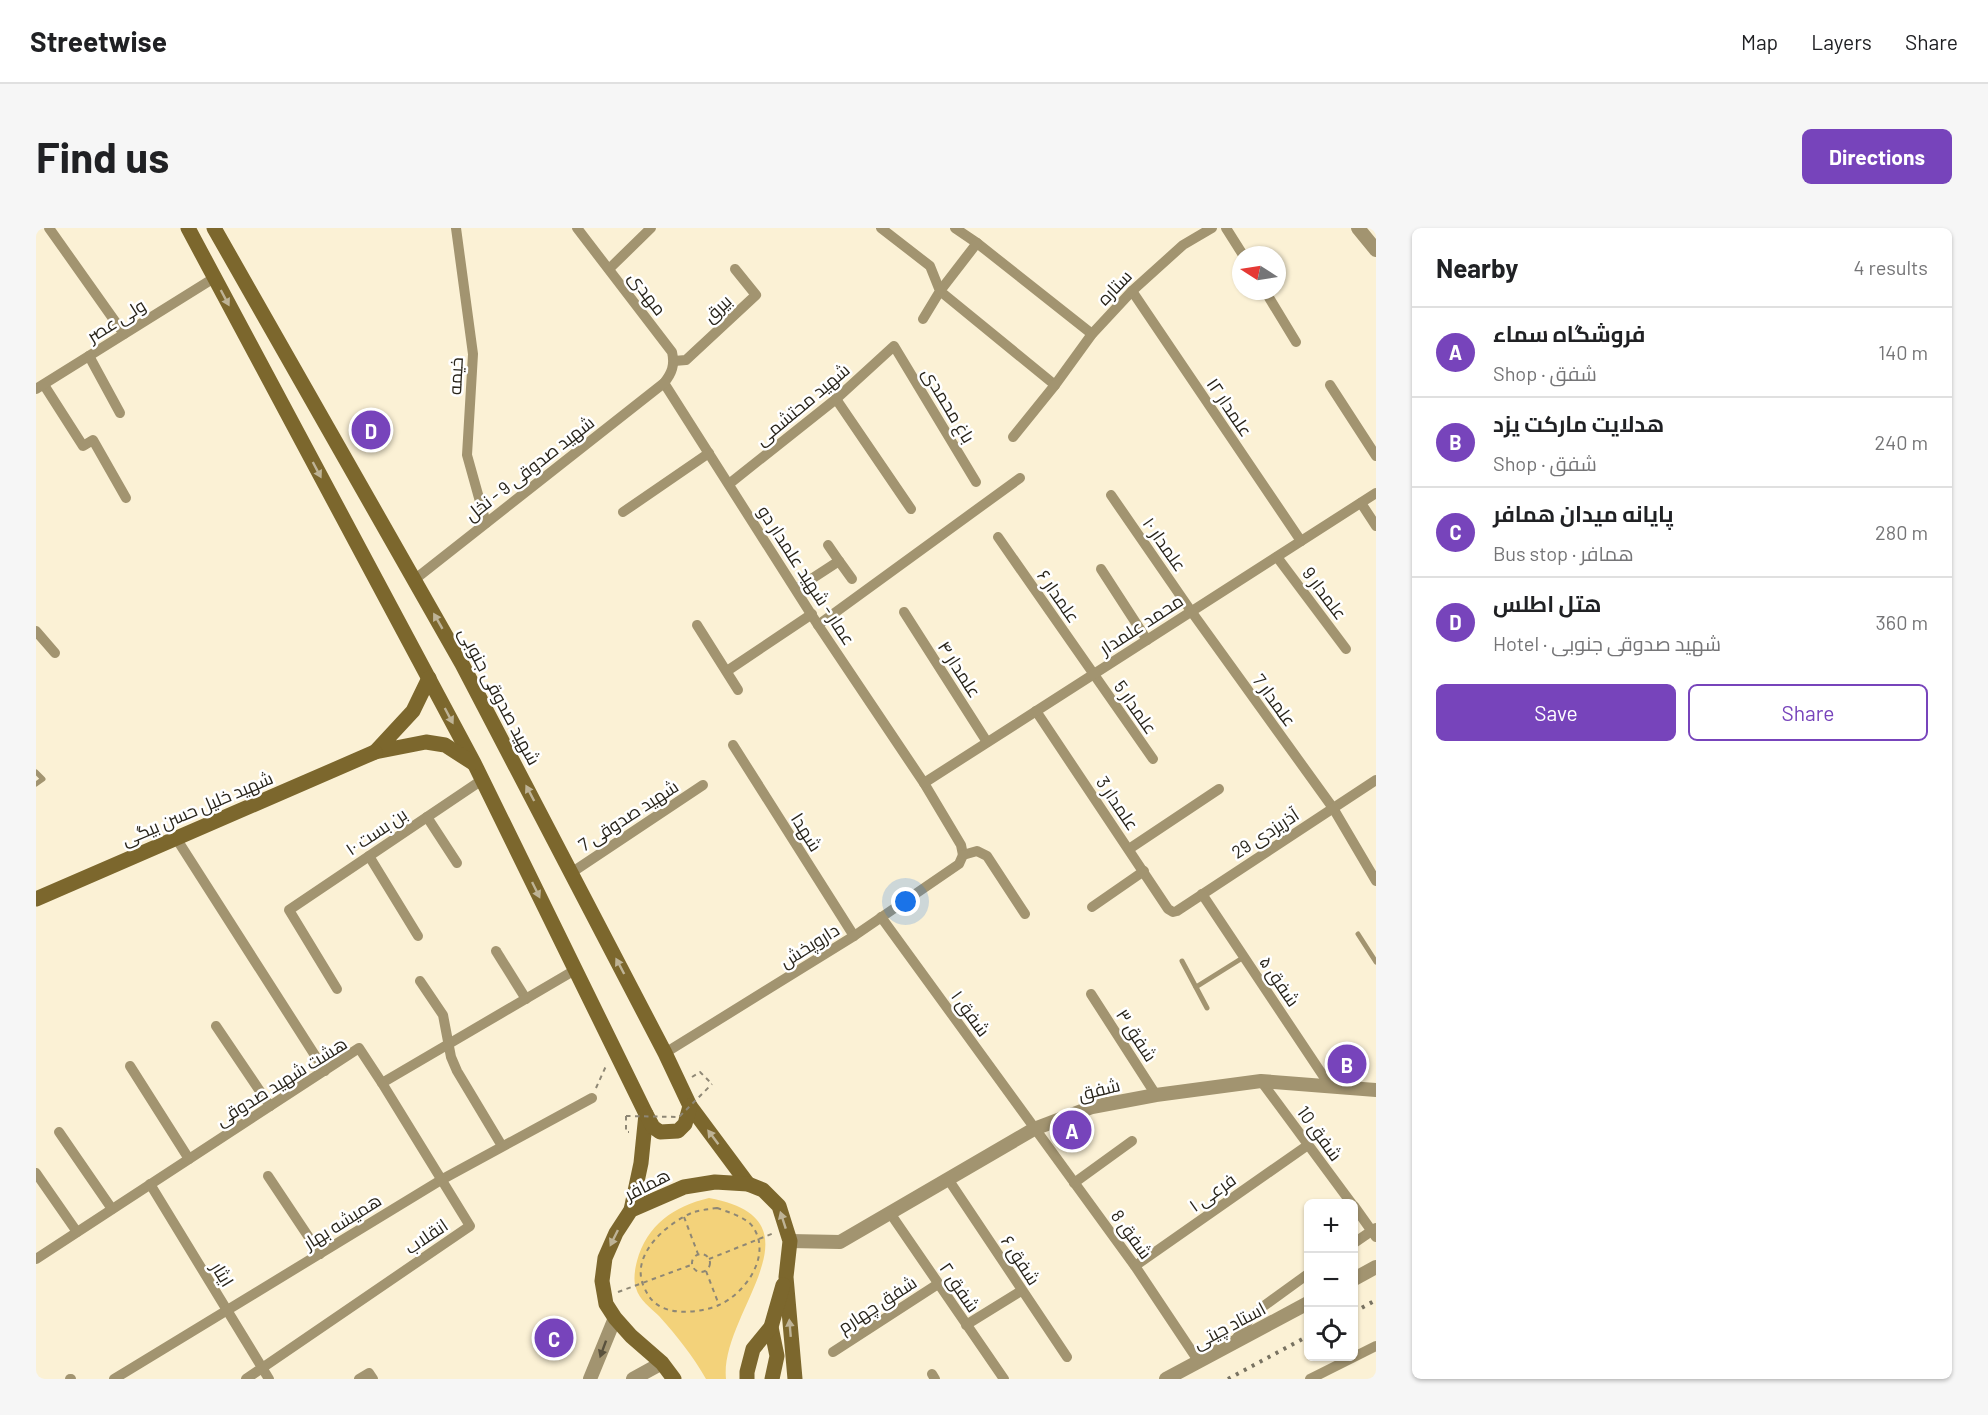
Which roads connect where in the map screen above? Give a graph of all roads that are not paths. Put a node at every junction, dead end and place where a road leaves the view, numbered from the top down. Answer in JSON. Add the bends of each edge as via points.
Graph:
{"nodes":[{"id":1,"x":49,"y":228,"type":"edge"},
{"id":2,"x":188,"y":228,"type":"edge"},
{"id":3,"x":214,"y":228,"type":"edge"},
{"id":4,"x":456,"y":228,"type":"edge"},
{"id":5,"x":577,"y":228,"type":"edge"},
{"id":6,"x":651,"y":228,"type":"edge"},
{"id":7,"x":881,"y":228,"type":"edge"},
{"id":8,"x":955,"y":228,"type":"edge"},
{"id":9,"x":1212,"y":228,"type":"edge"},
{"id":10,"x":1226,"y":228,"type":"edge"},
{"id":11,"x":1358,"y":228,"type":"edge"},
{"id":12,"x":977,"y":243,"type":"junction"},
{"id":13,"x":1237,"y":246,"type":"edge"},
{"id":14,"x":1376,"y":250,"type":"edge"},
{"id":15,"x":609,"y":269,"type":"junction"},
{"id":16,"x":735,"y":269,"type":"dead end"},
{"id":17,"x":214,"y":278,"type":"junction"},
{"id":18,"x":940,"y":291,"type":"junction"},
{"id":19,"x":1132,"y":291,"type":"junction"},
{"id":20,"x":1270,"y":300,"type":"edge"},
{"id":21,"x":922,"y":319,"type":"dead end"},
{"id":22,"x":124,"y":334,"type":"junction"},
{"id":23,"x":1092,"y":334,"type":"junction"},
{"id":24,"x":1296,"y":342,"type":"dead end"},
{"id":25,"x":894,"y":346,"type":"joint"},
{"id":26,"x":89,"y":356,"type":"junction"},
{"id":27,"x":674,"y":361,"type":"junction"},
{"id":28,"x":664,"y":383,"type":"junction"},
{"id":29,"x":1055,"y":385,"type":"junction"},
{"id":30,"x":1330,"y":385,"type":"dead end"},
{"id":31,"x":40,"y":387,"type":"edge"},
{"id":32,"x":836,"y":399,"type":"junction"},
{"id":33,"x":120,"y":413,"type":"dead end"},
{"id":34,"x":1013,"y":437,"type":"dead end"},
{"id":35,"x":709,"y":453,"type":"junction"},
{"id":36,"x":1376,"y":456,"type":"edge"},
{"id":37,"x":1020,"y":478,"type":"dead end"},
{"id":38,"x":976,"y":482,"type":"dead end"},
{"id":39,"x":729,"y":484,"type":"junction"},
{"id":40,"x":1376,"y":493,"type":"edge"},
{"id":41,"x":1112,"y":495,"type":"dead end"},
{"id":42,"x":126,"y":498,"type":"dead end"},
{"id":43,"x":1361,"y":503,"type":"junction"},
{"id":44,"x":911,"y":509,"type":"dead end"},
{"id":45,"x":623,"y":512,"type":"dead end"},
{"id":46,"x":486,"y":523,"type":"junction"},
{"id":47,"x":1376,"y":526,"type":"edge"},
{"id":48,"x":998,"y":537,"type":"dead end"},
{"id":49,"x":1301,"y":541,"type":"junction"},
{"id":50,"x":828,"y":545,"type":"dead end"},
{"id":51,"x":1277,"y":557,"type":"junction"},
{"id":52,"x":839,"y":561,"type":"junction"},
{"id":53,"x":1101,"y":569,"type":"dead end"},
{"id":54,"x":852,"y":579,"type":"dead end"},
{"id":55,"x":414,"y":580,"type":"junction"},
{"id":56,"x":796,"y":589,"type":"junction"},
{"id":57,"x":904,"y":612,"type":"dead end"},
{"id":58,"x":1191,"y":612,"type":"junction"},
{"id":59,"x":812,"y":614,"type":"junction"},
{"id":60,"x":697,"y":624,"type":"dead end"},
{"id":61,"x":818,"y":625,"type":"junction"},
{"id":62,"x":36,"y":631,"type":"edge"},
{"id":63,"x":1147,"y":640,"type":"junction"},
{"id":64,"x":1346,"y":649,"type":"dead end"},
{"id":65,"x":55,"y":653,"type":"dead end"},
{"id":66,"x":727,"y":671,"type":"junction"},
{"id":67,"x":1093,"y":675,"type":"junction"},
{"id":68,"x":429,"y":678,"type":"junction"},
{"id":69,"x":738,"y":690,"type":"dead end"},
{"id":70,"x":1036,"y":711,"type":"junction"},
{"id":71,"x":987,"y":742,"type":"junction"},
{"id":72,"x":733,"y":745,"type":"dead end"},
{"id":73,"x":375,"y":752,"type":"junction"},
{"id":74,"x":1153,"y":759,"type":"dead end"},
{"id":75,"x":474,"y":763,"type":"junction"},
{"id":76,"x":36,"y":772,"type":"edge"},
{"id":77,"x":482,"y":780,"type":"junction"},
{"id":78,"x":1376,"y":780,"type":"edge"},
{"id":79,"x":924,"y":783,"type":"junction"},
{"id":80,"x":36,"y":784,"type":"edge"},
{"id":81,"x":703,"y":785,"type":"dead end"},
{"id":82,"x":1219,"y":789,"type":"dead end"},
{"id":83,"x":1333,"y":808,"type":"junction"},
{"id":84,"x":427,"y":817,"type":"junction"},
{"id":85,"x":176,"y":838,"type":"junction"},
{"id":86,"x":1129,"y":849,"type":"junction"},
{"id":87,"x":963,"y":855,"type":"junction"},
{"id":88,"x":369,"y":856,"type":"junction"},
{"id":89,"x":457,"y":863,"type":"dead end"},
{"id":90,"x":1144,"y":871,"type":"junction"},
{"id":91,"x":571,"y":873,"type":"junction"},
{"id":92,"x":1376,"y":881,"type":"edge"},
{"id":93,"x":1202,"y":894,"type":"junction"},
{"id":94,"x":36,"y":899,"type":"edge"},
{"id":95,"x":1092,"y":907,"type":"dead end"},
{"id":96,"x":1173,"y":912,"type":"joint"},
{"id":97,"x":1025,"y":914,"type":"dead end"},
{"id":98,"x":881,"y":917,"type":"junction"},
{"id":99,"x":1358,"y":934,"type":"dead end"},
{"id":100,"x":418,"y":936,"type":"dead end"},
{"id":101,"x":854,"y":936,"type":"junction"},
{"id":102,"x":496,"y":951,"type":"dead end"},
{"id":103,"x":1244,"y":957,"type":"junction"},
{"id":104,"x":1182,"y":961,"type":"dead end"},
{"id":105,"x":1376,"y":962,"type":"edge"},
{"id":106,"x":575,"y":970,"type":"junction"},
{"id":107,"x":420,"y":981,"type":"dead end"},
{"id":108,"x":1196,"y":987,"type":"junction"},
{"id":109,"x":337,"y":989,"type":"dead end"},
{"id":110,"x":1091,"y":994,"type":"dead end"},
{"id":111,"x":526,"y":999,"type":"junction"},
{"id":112,"x":1207,"y":1008,"type":"dead end"},
{"id":113,"x":216,"y":1026,"type":"dead end"},
{"id":114,"x":449,"y":1044,"type":"junction"},
{"id":115,"x":665,"y":1053,"type":"junction"},
{"id":116,"x":130,"y":1066,"type":"dead end"},
{"id":117,"x":325,"y":1071,"type":"junction"},
{"id":118,"x":1262,"y":1081,"type":"junction"},
{"id":119,"x":382,"y":1083,"type":"junction"},
{"id":120,"x":1330,"y":1086,"type":"junction"},
{"id":121,"x":1376,"y":1090,"type":"edge"},
{"id":122,"x":1156,"y":1095,"type":"junction"},
{"id":123,"x":592,"y":1098,"type":"road end"},
{"id":124,"x":270,"y":1106,"type":"junction"},
{"id":125,"x":690,"y":1106,"type":"junction"},
{"id":126,"x":645,"y":1114,"type":"junction"},
{"id":127,"x":1034,"y":1129,"type":"junction"},
{"id":128,"x":59,"y":1132,"type":"dead end"},
{"id":129,"x":1132,"y":1141,"type":"dead end"},
{"id":130,"x":1308,"y":1145,"type":"junction"},
{"id":131,"x":502,"y":1146,"type":"junction"},
{"id":132,"x":189,"y":1159,"type":"junction"},
{"id":133,"x":36,"y":1173,"type":"edge"},
{"id":134,"x":268,"y":1176,"type":"dead end"},
{"id":135,"x":948,"y":1179,"type":"junction"},
{"id":136,"x":441,"y":1180,"type":"junction"},
{"id":137,"x":1074,"y":1183,"type":"junction"},
{"id":138,"x":150,"y":1184,"type":"junction"},
{"id":139,"x":748,"y":1184,"type":"junction"},
{"id":140,"x":1348,"y":1199,"type":"edge"},
{"id":141,"x":112,"y":1209,"type":"junction"},
{"id":142,"x":631,"y":1210,"type":"junction"},
{"id":143,"x":1358,"y":1212,"type":"edge"},
{"id":144,"x":890,"y":1213,"type":"junction"},
{"id":145,"x":77,"y":1232,"type":"junction"},
{"id":146,"x":1374,"y":1232,"type":"edge"},
{"id":147,"x":788,"y":1235,"type":"junction"},
{"id":148,"x":1358,"y":1240,"type":"edge"},
{"id":149,"x":320,"y":1254,"type":"junction"},
{"id":150,"x":36,"y":1259,"type":"edge"},
{"id":151,"x":1135,"y":1266,"type":"junction"},
{"id":152,"x":1376,"y":1267,"type":"edge"},
{"id":153,"x":786,"y":1276,"type":"junction"},
{"id":154,"x":1358,"y":1276,"type":"edge"},
{"id":155,"x":1304,"y":1277,"type":"edge"},
{"id":156,"x":938,"y":1284,"type":"junction"},
{"id":157,"x":1021,"y":1291,"type":"junction"},
{"id":158,"x":1304,"y":1305,"type":"edge"},
{"id":159,"x":226,"y":1312,"type":"junction"},
{"id":160,"x":615,"y":1318,"type":"junction"},
{"id":161,"x":966,"y":1325,"type":"junction"},
{"id":162,"x":771,"y":1327,"type":"junction"},
{"id":163,"x":1234,"y":1343,"type":"junction"},
{"id":164,"x":1376,"y":1346,"type":"edge"},
{"id":165,"x":833,"y":1352,"type":"dead end"},
{"id":166,"x":1067,"y":1358,"type":"dead end"},
{"id":167,"x":1199,"y":1362,"type":"junction"},
{"id":168,"x":662,"y":1363,"type":"junction"},
{"id":169,"x":262,"y":1368,"type":"junction"},
{"id":170,"x":114,"y":1379,"type":"edge"},
{"id":171,"x":246,"y":1379,"type":"edge"},
{"id":172,"x":269,"y":1379,"type":"edge"},
{"id":173,"x":359,"y":1379,"type":"edge"},
{"id":174,"x":373,"y":1379,"type":"edge"},
{"id":175,"x":590,"y":1379,"type":"edge"},
{"id":176,"x":633,"y":1379,"type":"edge"},
{"id":177,"x":674,"y":1379,"type":"edge"},
{"id":178,"x":747,"y":1379,"type":"edge"},
{"id":179,"x":772,"y":1379,"type":"edge"},
{"id":180,"x":795,"y":1379,"type":"edge"},
{"id":181,"x":1004,"y":1379,"type":"edge"},
{"id":182,"x":1166,"y":1379,"type":"edge"},
{"id":183,"x":1310,"y":1379,"type":"edge"}],
"edges":[{"from":1,"to":22,"type":"street"},
{"from":2,"to":17,"type":"main road"},
{"from":3,"to":55,"type":"main road","name":"شهید صدوقی جنوبی"},
{"from":4,"to":46,"type":"street","name":"خیمه","via":[[473,354],[466,454]]},
{"from":5,"to":15,"type":"street","name":"مهدی"},
{"from":6,"to":15,"type":"street"},
{"from":7,"to":18,"type":"street","via":[[930,266]]},
{"from":8,"to":12,"type":"street"},
{"from":9,"to":19,"type":"street","name":"ستاره","via":[[1183,245]]},
{"from":10,"to":13,"type":"street"},
{"from":11,"to":14,"type":"street"},
{"from":12,"to":18,"type":"street"},
{"from":12,"to":23,"type":"street"},
{"from":15,"to":27,"type":"street","name":"مهدی","via":[[672,352]]},
{"from":16,"to":27,"type":"street","name":"بیرق","via":[[756,295],[686,360]]},
{"from":17,"to":22,"type":"street","name":"ولی عصر"},
{"from":17,"to":68,"type":"main road","one_way":true},
{"from":18,"to":21,"type":"street"},
{"from":18,"to":29,"type":"street"},
{"from":19,"to":23,"type":"street","name":"ستاره"},
{"from":19,"to":49,"type":"street","name":"علمدار ۱۲"},
{"from":20,"to":24,"type":"street"},
{"from":22,"to":26,"type":"street","name":"ولی عصر"},
{"from":23,"to":29,"type":"street","name":"ستاره"},
{"from":25,"to":32,"type":"street","name":"شهید محتشمی"},
{"from":25,"to":38,"type":"street","name":"باغ محمدی"},
{"from":26,"to":31,"type":"street","name":"ولی عصر"},
{"from":26,"to":33,"type":"street"},
{"from":27,"to":28,"type":"street","via":[[672,374]]},
{"from":28,"to":35,"type":"street","name":"عمار - شهید علمدار دو"},
{"from":28,"to":46,"type":"street","name":"شهید صدوقی 9 - نخل"},
{"from":29,"to":34,"type":"street","name":"ستاره"},
{"from":30,"to":36,"type":"street"},
{"from":31,"to":42,"type":"street","via":[[83,446],[93,440]]},
{"from":32,"to":39,"type":"street","name":"شهید محتشمی"},
{"from":32,"to":44,"type":"street"},
{"from":35,"to":39,"type":"street","name":"عمار - شهید علمدار دو"},
{"from":35,"to":45,"type":"street"},
{"from":37,"to":61,"type":"street"},
{"from":39,"to":56,"type":"street","name":"عمار - شهید علمدار دو"},
{"from":40,"to":43,"type":"street","name":"محمد علمدار"},
{"from":41,"to":58,"type":"street","name":"علمدار ۱۰"},
{"from":43,"to":47,"type":"street"},
{"from":43,"to":49,"type":"street","name":"محمد علمدار"},
{"from":46,"to":55,"type":"street","name":"شهید صدوقی 9 - نخل"},
{"from":48,"to":67,"type":"street","name":"علمدار ۶"},
{"from":49,"to":51,"type":"street","name":"محمد علمدار"},
{"from":50,"to":52,"type":"street"},
{"from":51,"to":58,"type":"street","name":"محمد علمدار"},
{"from":51,"to":64,"type":"street","name":"علمدار 9"},
{"from":52,"to":54,"type":"street"},
{"from":52,"to":56,"type":"street"},
{"from":53,"to":63,"type":"street"},
{"from":91,"to":55,"type":"main road","name":"شهید صدوقی جنوبی","one_way":true},
{"from":56,"to":59,"type":"street","name":"عمار - شهید علمدار دو"},
{"from":57,"to":71,"type":"street","name":"علمدار ۴"},
{"from":58,"to":63,"type":"street","name":"محمد علمدار"},
{"from":58,"to":83,"type":"street","name":"علمدار 7"},
{"from":59,"to":61,"type":"street","name":"عمار - شهید علمدار دو"},
{"from":59,"to":66,"type":"street"},
{"from":60,"to":66,"type":"street"},
{"from":61,"to":79,"type":"street","name":"عمار - شهید علمدار دو"},
{"from":62,"to":65,"type":"street"},
{"from":63,"to":67,"type":"street","name":"محمد علمدار"},
{"from":66,"to":69,"type":"street"},
{"from":67,"to":70,"type":"street","name":"محمد علمدار"},
{"from":67,"to":74,"type":"street","name":"علمدار 5"},
{"from":68,"to":73,"type":"main road","via":[[413,711]]},
{"from":68,"to":75,"type":"main road","one_way":true},
{"from":70,"to":71,"type":"street","name":"محمد علمدار"},
{"from":70,"to":86,"type":"street","name":"علمدار 3"},
{"from":71,"to":79,"type":"street","name":"محمد علمدار"},
{"from":72,"to":101,"type":"street","name":"شهدا"},
{"from":73,"to":75,"type":"main road","via":[[426,742],[445,745]]},
{"from":73,"to":85,"type":"main road","name":"شهید خلیل حسن بیگی"},
{"from":75,"to":77,"type":"main road"},
{"from":76,"to":80,"type":"lane","via":[[43,779]]},
{"from":77,"to":84,"type":"street","name":"بن بست ۱۰"},
{"from":77,"to":106,"type":"main road","one_way":true},
{"from":78,"to":83,"type":"street","name":"آذریزدی 29"},
{"from":79,"to":87,"type":"street","name":"عمار - شهید علمدار دو","via":[[961,845]]},
{"from":81,"to":91,"type":"street","name":"شهید صدوقی 7"},
{"from":82,"to":86,"type":"street"},
{"from":83,"to":92,"type":"street","name":"علمدار 7"},
{"from":83,"to":93,"type":"street","name":"آذریزدی 29"},
{"from":84,"to":88,"type":"street","name":"بن بست ۱۰"},
{"from":84,"to":89,"type":"street"},
{"from":85,"to":94,"type":"main road","name":"شهید خلیل حسن بیگی"},
{"from":85,"to":117,"type":"street"},
{"from":86,"to":90,"type":"street","name":"علمدار 3"},
{"from":87,"to":97,"type":"street","via":[[978,851],[987,856]]},
{"from":87,"to":98,"type":"street","name":"داروپخش","via":[[959,864]]},
{"from":88,"to":100,"type":"street"},
{"from":88,"to":109,"type":"street","name":"بن بست ۱۰","via":[[289,910]]},
{"from":90,"to":95,"type":"street"},
{"from":90,"to":96,"type":"street","name":"علمدار 3"},
{"from":115,"to":91,"type":"main road","name":"شهید صدوقی جنوبی","one_way":true},
{"from":93,"to":96,"type":"street","name":"آذریزدی 29"},
{"from":93,"to":103,"type":"street","name":"شفق ۵"},
{"from":98,"to":101,"type":"street","name":"داروپخش"},
{"from":98,"to":127,"type":"street","name":"شفق ۱"},
{"from":99,"to":105,"type":"lane"},
{"from":101,"to":115,"type":"street","name":"داروپخش"},
{"from":102,"to":111,"type":"street"},
{"from":103,"to":108,"type":"lane"},
{"from":103,"to":120,"type":"street","name":"شفق ۵"},
{"from":104,"to":108,"type":"lane"},
{"from":106,"to":111,"type":"street"},
{"from":106,"to":126,"type":"main road"},
{"from":107,"to":114,"type":"street","via":[[443,1014]]},
{"from":108,"to":112,"type":"lane"},
{"from":110,"to":122,"type":"street","name":"شفق ۳"},
{"from":111,"to":114,"type":"street"},
{"from":113,"to":124,"type":"street"},
{"from":114,"to":119,"type":"street"},
{"from":114,"to":131,"type":"street","via":[[457,1071]]},
{"from":115,"to":125,"type":"main road","name":"شهید صدوقی جنوبی"},
{"from":116,"to":132,"type":"street"},
{"from":117,"to":119,"type":"street","name":"هشت شهید صدوقی","via":[[359,1048]]},
{"from":117,"to":124,"type":"street","name":"هشت شهید صدوقی"},
{"from":118,"to":120,"type":"street","name":"شفق"},
{"from":118,"to":122,"type":"street","name":"شفق"},
{"from":118,"to":130,"type":"street","name":"شفق 10"},
{"from":119,"to":136,"type":"street","name":"انقلاب"},
{"from":120,"to":121,"type":"street","name":"شفق"},
{"from":122,"to":127,"type":"street","name":"شفق","via":[[1092,1107]]},
{"from":123,"to":131,"type":"street","name":"همیشه بهار"},
{"from":124,"to":132,"type":"street","name":"هشت شهید صدوقی"},
{"from":125,"to":126,"type":"main road","via":[[685,1124],[678,1131],[660,1132]]},
{"from":139,"to":125,"type":"main road","name":"شهید صدوقی جنوبی","one_way":true},
{"from":126,"to":142,"type":"main road","via":[[641,1163]]},
{"from":127,"to":135,"type":"street","name":"شفق"},
{"from":127,"to":137,"type":"street","name":"شفق 8"},
{"from":128,"to":141,"type":"street"},
{"from":129,"to":137,"type":"street"},
{"from":130,"to":140,"type":"street","name":"شفق 10"},
{"from":130,"to":151,"type":"street","name":"فرعی ۱"},
{"from":131,"to":136,"type":"street","name":"همیشه بهار"},
{"from":132,"to":138,"type":"street","name":"هشت شهید صدوقی"},
{"from":133,"to":145,"type":"street"},
{"from":134,"to":149,"type":"street"},
{"from":135,"to":144,"type":"street","name":"شفق"},
{"from":135,"to":157,"type":"street","name":"شفق ۶"},
{"from":136,"to":149,"type":"street","name":"همیشه بهار"},
{"from":136,"to":169,"type":"street","name":"انقلاب","via":[[470,1226]]},
{"from":137,"to":151,"type":"street","name":"شفق 8"},
{"from":138,"to":141,"type":"street"},
{"from":138,"to":159,"type":"street","name":"ایثار"},
{"from":139,"to":142,"type":"main road","name":"همافر","via":[[715,1182],[684,1187]]},
{"from":147,"to":139,"type":"main road","name":"همافر","one_way":true,"via":[[779,1206],[763,1190]]},
{"from":141,"to":145,"type":"street"},
{"from":142,"to":160,"type":"main road","name":"همافر","one_way":true,"via":[[605,1258],[602,1281],[606,1304]]},
{"from":143,"to":146,"type":"street","name":"شفق 10"},
{"from":144,"to":147,"type":"street","name":"شفق","via":[[840,1242]]},
{"from":144,"to":156,"type":"street","name":"شفق ۲"},
{"from":145,"to":150,"type":"street"},
{"from":146,"to":148,"type":"street"},
{"from":147,"to":153,"type":"main road"},
{"from":149,"to":159,"type":"street","name":"همیشه بهار"},
{"from":151,"to":167,"type":"street","name":"شفق 8"},
{"from":152,"to":154,"type":"street"},
{"from":153,"to":162,"type":"main road"},
{"from":180,"to":153,"type":"main road","one_way":true},
{"from":155,"to":163,"type":"street","via":[[1251,1317]]},
{"from":156,"to":161,"type":"street","name":"شفق ۲"},
{"from":156,"to":165,"type":"street","name":"شفق چهارم"},
{"from":157,"to":161,"type":"street"},
{"from":157,"to":166,"type":"street","name":"شفق ۶"},
{"from":158,"to":163,"type":"street","name":"استاد چیتی"},
{"from":159,"to":169,"type":"street","name":"ایثار"},
{"from":159,"to":170,"type":"street","name":"همیشه بهار"},
{"from":160,"to":168,"type":"main road","name":"همافر"},
{"from":160,"to":175,"type":"street","one_way":true},
{"from":161,"to":181,"type":"street","name":"شفق ۲"},
{"from":162,"to":178,"type":"main road","via":[[753,1349]]},
{"from":162,"to":179,"type":"main road","via":[[777,1356]]},
{"from":163,"to":167,"type":"street","name":"استاد چیتی"},
{"from":164,"to":183,"type":"street"},
{"from":167,"to":182,"type":"street","name":"استاد چیتی"},
{"from":168,"to":176,"type":"street"},
{"from":168,"to":177,"type":"main road"},
{"from":169,"to":171,"type":"street"},
{"from":169,"to":172,"type":"street","name":"ایثار"},
{"from":173,"to":174,"type":"street","via":[[369,1373]]}]}
